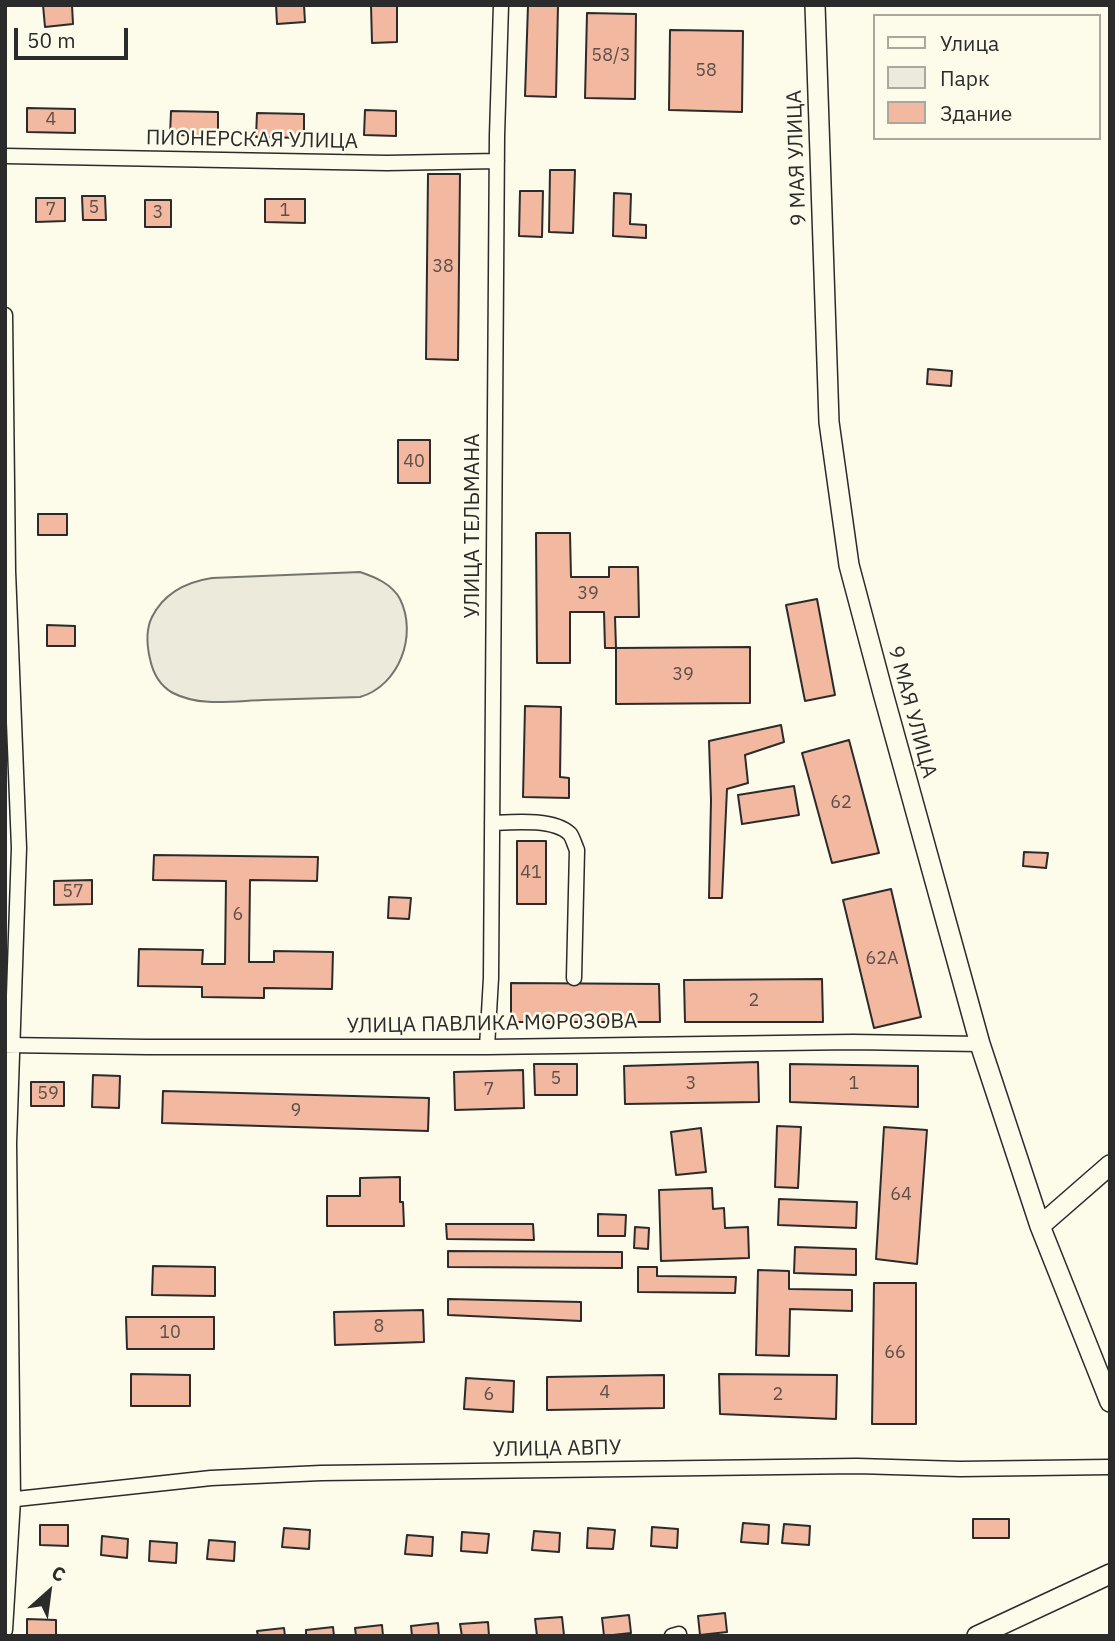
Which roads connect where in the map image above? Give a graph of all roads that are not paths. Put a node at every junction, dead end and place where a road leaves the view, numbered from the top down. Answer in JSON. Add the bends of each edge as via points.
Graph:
{"nodes":[{"id":1,"x":501,"y":5,"type":"edge"},
{"id":2,"x":815,"y":5,"type":"edge"},
{"id":3,"x":5,"y":156,"type":"edge"},
{"id":4,"x":497,"y":160,"type":"junction"},
{"id":5,"x":5,"y":315,"type":"edge"},
{"id":6,"x":7,"y":571,"type":"edge"},
{"id":7,"x":492,"y":823,"type":"junction"},
{"id":8,"x":574,"y":978,"type":"dead end"},
{"id":9,"x":980,"y":1044,"type":"junction"},
{"id":10,"x":9,"y":1045,"type":"edge"},
{"id":11,"x":487,"y":1047,"type":"junction"},
{"id":12,"x":1110,"y":1165,"type":"edge"},
{"id":13,"x":1040,"y":1226,"type":"junction"},
{"id":14,"x":1110,"y":1402,"type":"edge"},
{"id":15,"x":1110,"y":1467,"type":"edge"},
{"id":16,"x":9,"y":1500,"type":"edge"},
{"id":17,"x":1110,"y":1574,"type":"edge"},
{"id":18,"x":5,"y":1630,"type":"edge"},
{"id":19,"x":977,"y":1636,"type":"edge"}],
"edges":[{"from":1,"to":4,"type":"street","name":"УЛИЦА ТЕЛЬМАНА"},
{"from":2,"to":9,"type":"main road","name":"9 МАЯ УЛИЦА","via":[[829,422],[849,565]]},
{"from":3,"to":4,"type":"street","name":"ПИОНЕРСКАЯ УЛИЦА","via":[[387,163]]},
{"from":4,"to":7,"type":"street","name":"УЛИЦА ТЕЛЬМАНА"},
{"from":5,"to":6,"type":"street"},
{"from":6,"to":10,"type":"street","via":[[19,848]]},
{"from":7,"to":8,"type":"street","via":[[532,822],[569,834],[577,850]]},
{"from":7,"to":11,"type":"street","name":"УЛИЦА ТЕЛЬМАНА"},
{"from":9,"to":11,"type":"street","name":"УЛИЦА ПАВЛИКА МОРОЗОВА"},
{"from":9,"to":13,"type":"main road","name":"9 МАЯ УЛИЦА"},
{"from":10,"to":11,"type":"street","name":"УЛИЦА ПАВЛИКА МОРОЗОВА"},
{"from":10,"to":16,"type":"street"},
{"from":12,"to":13,"type":"main road"},
{"from":13,"to":14,"type":"main road","name":"9 МАЯ УЛИЦА"},
{"from":15,"to":16,"type":"street","name":"УЛИЦА АВПУ","via":[[321,1473],[211,1478]]},
{"from":16,"to":18,"type":"street"},
{"from":17,"to":19,"type":"main road"}]}
